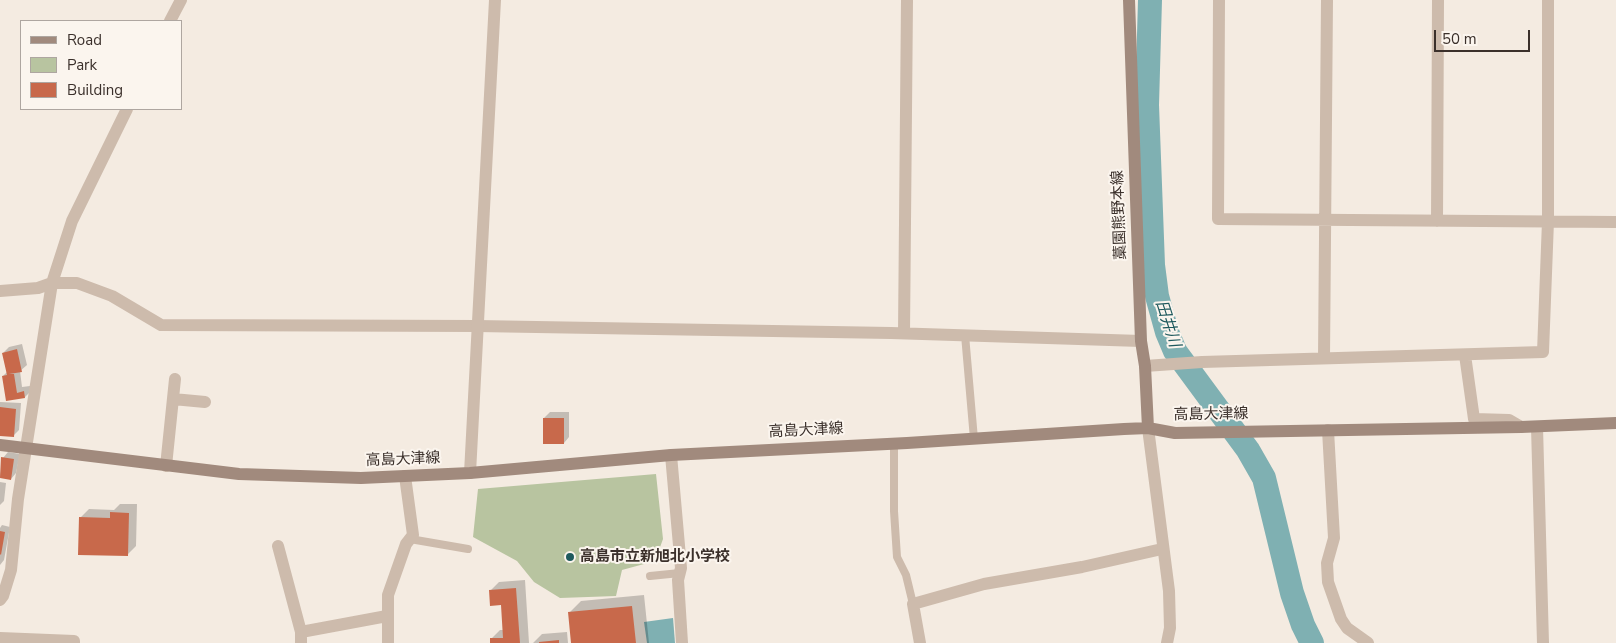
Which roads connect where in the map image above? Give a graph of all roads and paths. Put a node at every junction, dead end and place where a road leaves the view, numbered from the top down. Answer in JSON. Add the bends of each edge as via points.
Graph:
{"nodes":[{"id":1,"x":181,"y":0,"type":"edge"},
{"id":2,"x":495,"y":0,"type":"edge"},
{"id":3,"x":907,"y":0,"type":"edge"},
{"id":4,"x":1129,"y":0,"type":"edge"},
{"id":5,"x":1219,"y":0,"type":"edge"},
{"id":6,"x":1327,"y":0,"type":"edge"},
{"id":7,"x":1438,"y":0,"type":"edge"},
{"id":8,"x":1548,"y":0,"type":"edge"},
{"id":9,"x":171,"y":20,"type":"edge"},
{"id":10,"x":127,"y":110,"type":"edge"},
{"id":11,"x":1324,"y":220,"type":"junction"},
{"id":12,"x":1437,"y":221,"type":"junction"},
{"id":13,"x":1548,"y":221,"type":"junction"},
{"id":14,"x":1616,"y":222,"type":"edge"},
{"id":15,"x":52,"y":283,"type":"junction"},
{"id":16,"x":0,"y":291,"type":"edge"},
{"id":17,"x":477,"y":326,"type":"junction"},
{"id":18,"x":904,"y":333,"type":"junction"},
{"id":19,"x":965,"y":335,"type":"junction"},
{"id":20,"x":1141,"y":341,"type":"junction"},
{"id":21,"x":1465,"y":355,"type":"junction"},
{"id":22,"x":1324,"y":358,"type":"junction"},
{"id":23,"x":1145,"y":366,"type":"junction"},
{"id":24,"x":175,"y":379,"type":"dead end"},
{"id":25,"x":173,"y":399,"type":"junction"},
{"id":26,"x":204,"y":402,"type":"dead end"},
{"id":27,"x":1616,"y":423,"type":"edge"},
{"id":28,"x":1521,"y":427,"type":"junction"},
{"id":29,"x":1538,"y":427,"type":"junction"},
{"id":30,"x":1148,"y":428,"type":"junction"},
{"id":31,"x":1328,"y":430,"type":"junction"},
{"id":32,"x":974,"y":439,"type":"junction"},
{"id":33,"x":894,"y":444,"type":"junction"},
{"id":34,"x":0,"y":445,"type":"edge"},
{"id":35,"x":27,"y":448,"type":"junction"},
{"id":36,"x":671,"y":455,"type":"junction"},
{"id":37,"x":166,"y":466,"type":"junction"},
{"id":38,"x":470,"y":473,"type":"junction"},
{"id":39,"x":405,"y":476,"type":"junction"},
{"id":40,"x":410,"y":539,"type":"junction"},
{"id":41,"x":278,"y":546,"type":"dead end"},
{"id":42,"x":468,"y":549,"type":"dead end"},
{"id":43,"x":1162,"y":549,"type":"junction"},
{"id":44,"x":680,"y":573,"type":"junction"},
{"id":45,"x":650,"y":576,"type":"dead end"},
{"id":46,"x":0,"y":600,"type":"edge"},
{"id":47,"x":912,"y":604,"type":"junction"},
{"id":48,"x":387,"y":616,"type":"junction"},
{"id":49,"x":0,"y":638,"type":"edge"},
{"id":50,"x":301,"y":638,"type":"edge"},
{"id":51,"x":74,"y":643,"type":"edge"},
{"id":52,"x":388,"y":643,"type":"edge"},
{"id":53,"x":682,"y":643,"type":"edge"},
{"id":54,"x":920,"y":643,"type":"edge"},
{"id":55,"x":1167,"y":643,"type":"edge"},
{"id":56,"x":1368,"y":643,"type":"edge"},
{"id":57,"x":1543,"y":643,"type":"edge"}],
"edges":[{"from":1,"to":9,"type":"street"},
{"from":2,"to":17,"type":"street"},
{"from":3,"to":18,"type":"street"},
{"from":4,"to":20,"type":"main road","name":"藁園熊野本線"},
{"from":5,"to":11,"type":"street","via":[[1218,219]]},
{"from":6,"to":11,"type":"street"},
{"from":7,"to":12,"type":"street"},
{"from":8,"to":13,"type":"street"},
{"from":10,"to":15,"type":"street","via":[[72,221]]},
{"from":11,"to":12,"type":"street"},
{"from":11,"to":22,"type":"street"},
{"from":12,"to":13,"type":"street"},
{"from":13,"to":14,"type":"street"},
{"from":13,"to":21,"type":"street","via":[[1543,352]]},
{"from":15,"to":16,"type":"street","via":[[38,288]]},
{"from":15,"to":17,"type":"street","via":[[76,283],[112,296],[161,324]]},
{"from":15,"to":35,"type":"street"},
{"from":17,"to":18,"type":"street"},
{"from":17,"to":38,"type":"street"},
{"from":18,"to":19,"type":"street"},
{"from":19,"to":20,"type":"street"},
{"from":19,"to":32,"type":"lane"},
{"from":20,"to":23,"type":"main road","name":"藁園熊野本線"},
{"from":21,"to":22,"type":"street"},
{"from":21,"to":28,"type":"street","via":[[1474,419],[1509,420]]},
{"from":22,"to":23,"type":"street"},
{"from":23,"to":30,"type":"main road","name":"藁園熊野本線"},
{"from":24,"to":25,"type":"street"},
{"from":25,"to":26,"type":"street"},
{"from":25,"to":37,"type":"street"},
{"from":27,"to":29,"type":"main road","name":"高島大津線"},
{"from":28,"to":29,"type":"main road","name":"高島大津線"},
{"from":28,"to":31,"type":"main road","name":"高島大津線"},
{"from":29,"to":57,"type":"street"},
{"from":30,"to":31,"type":"main road","name":"高島大津線","via":[[1175,434]]},
{"from":30,"to":32,"type":"main road","name":"高島大津線"},
{"from":30,"to":43,"type":"street"},
{"from":31,"to":56,"type":"street","via":[[1334,538],[1327,563],[1328,582],[1341,619],[1347,628]]},
{"from":32,"to":33,"type":"main road","name":"高島大津線"},
{"from":33,"to":36,"type":"main road","name":"高島大津線"},
{"from":33,"to":47,"type":"lane","via":[[897,556],[906,575]]},
{"from":34,"to":35,"type":"main road","name":"高島大津線"},
{"from":35,"to":37,"type":"main road","name":"高島大津線"},
{"from":35,"to":46,"type":"street","via":[[11,570]]},
{"from":36,"to":38,"type":"main road","name":"高島大津線"},
{"from":36,"to":44,"type":"street"},
{"from":37,"to":39,"type":"main road","name":"高島大津線","via":[[239,474],[361,478]]},
{"from":38,"to":39,"type":"main road","name":"高島大津線"},
{"from":39,"to":40,"type":"street","via":[[413,535]]},
{"from":40,"to":42,"type":"lane"},
{"from":40,"to":48,"type":"street","via":[[388,595]]},
{"from":41,"to":50,"type":"street"},
{"from":43,"to":47,"type":"street","via":[[984,584]]},
{"from":43,"to":55,"type":"street","via":[[1169,591]]},
{"from":44,"to":45,"type":"lane"},
{"from":44,"to":53,"type":"street"},
{"from":47,"to":54,"type":"street"},
{"from":48,"to":50,"type":"street"},
{"from":48,"to":52,"type":"street"},
{"from":49,"to":51,"type":"street"}]}
